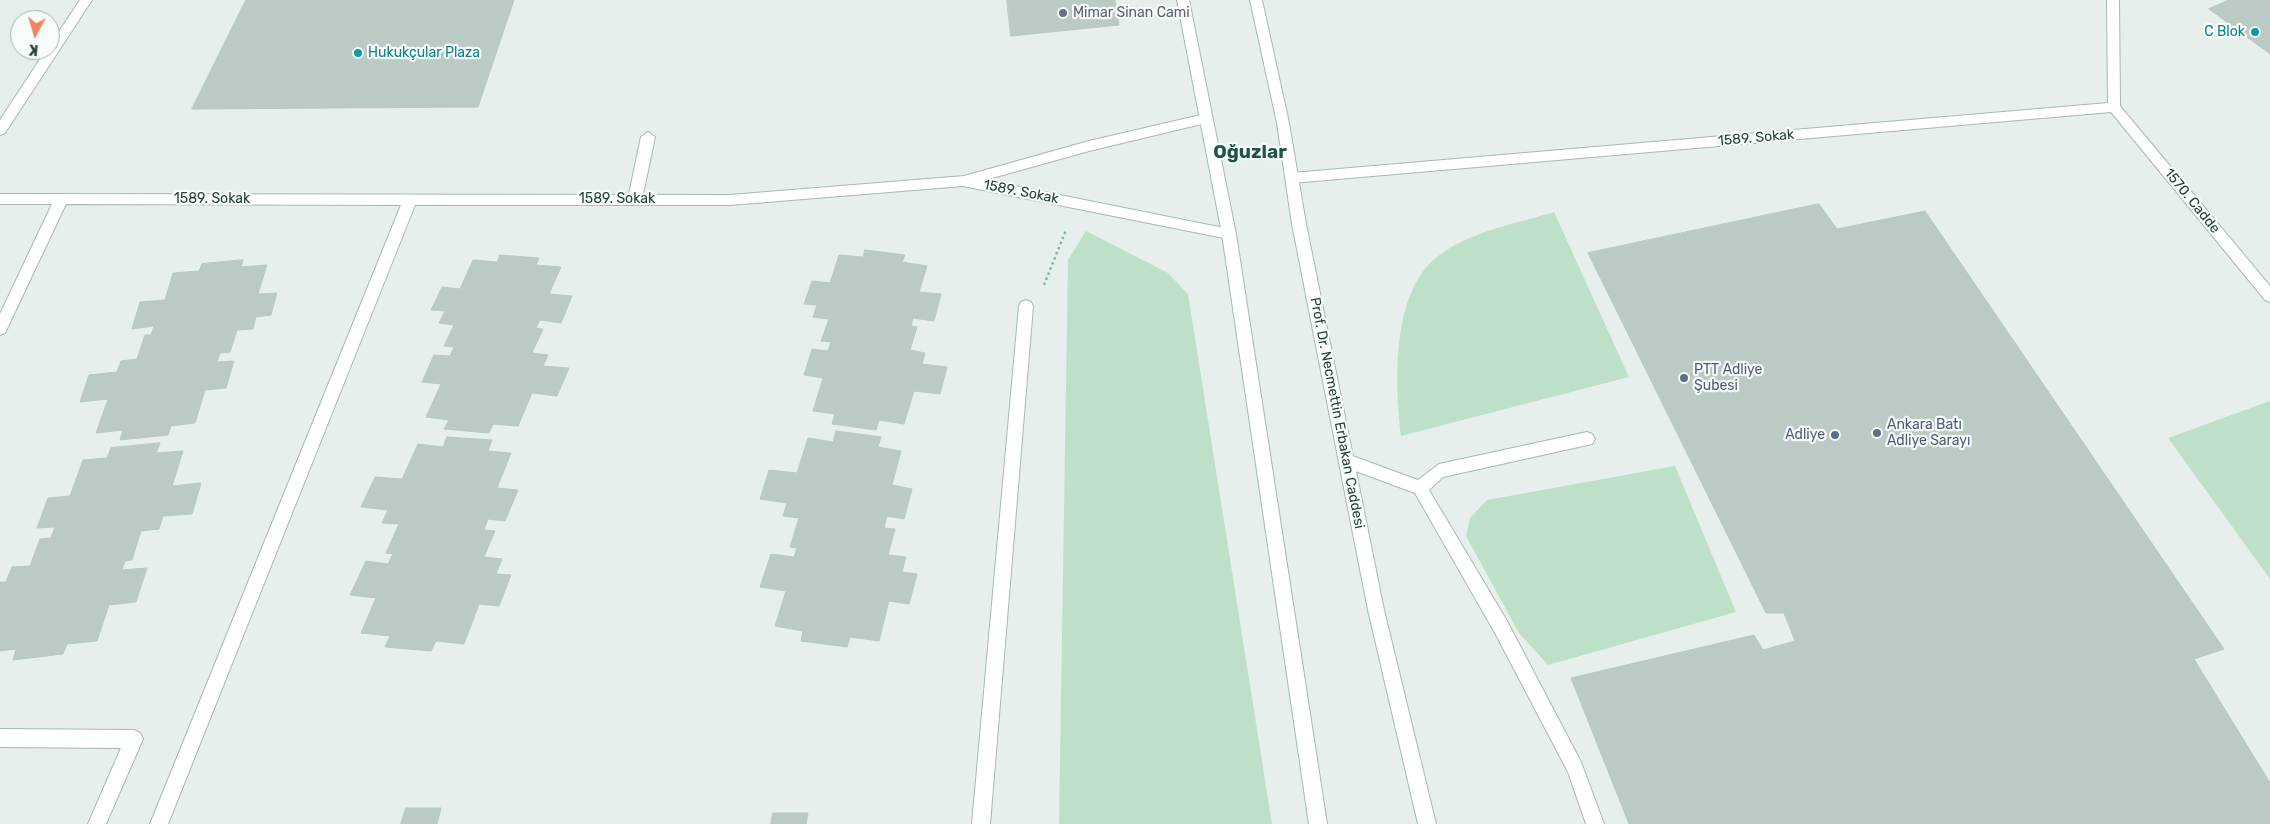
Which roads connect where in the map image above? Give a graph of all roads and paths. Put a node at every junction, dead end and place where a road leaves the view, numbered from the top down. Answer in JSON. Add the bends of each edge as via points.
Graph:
{"nodes":[{"id":1,"x":86,"y":0,"type":"edge"},
{"id":2,"x":1182,"y":0,"type":"edge"},
{"id":3,"x":1256,"y":0,"type":"edge"},
{"id":4,"x":2113,"y":0,"type":"edge"},
{"id":5,"x":2114,"y":107,"type":"junction"},
{"id":6,"x":1205,"y":119,"type":"junction"},
{"id":7,"x":0,"y":130,"type":"edge"},
{"id":8,"x":648,"y":137,"type":"dead end"},
{"id":9,"x":1292,"y":178,"type":"junction"},
{"id":10,"x":963,"y":181,"type":"junction"},
{"id":11,"x":411,"y":198,"type":"junction"},
{"id":12,"x":0,"y":199,"type":"edge"},
{"id":13,"x":635,"y":199,"type":"junction"},
{"id":14,"x":61,"y":200,"type":"junction"},
{"id":15,"x":1077,"y":203,"type":"junction"},
{"id":16,"x":1229,"y":234,"type":"junction"},
{"id":17,"x":2270,"y":296,"type":"edge"},
{"id":18,"x":1026,"y":306,"type":"joint"},
{"id":19,"x":0,"y":329,"type":"edge"},
{"id":20,"x":1587,"y":439,"type":"dead end"},
{"id":21,"x":1348,"y":461,"type":"junction"},
{"id":22,"x":1420,"y":488,"type":"junction"},
{"id":23,"x":0,"y":738,"type":"edge"},
{"id":24,"x":97,"y":824,"type":"edge"},
{"id":25,"x":159,"y":824,"type":"edge"},
{"id":26,"x":981,"y":824,"type":"edge"},
{"id":27,"x":1318,"y":824,"type":"edge"},
{"id":28,"x":1427,"y":824,"type":"edge"},
{"id":29,"x":1595,"y":824,"type":"edge"}],
"edges":[{"from":1,"to":7,"type":"street"},
{"from":2,"to":6,"type":"street"},
{"from":3,"to":9,"type":"street","name":"Prof. Dr. Necmettin Erbakan Caddesi"},
{"from":4,"to":5,"type":"street"},
{"from":5,"to":9,"type":"street","name":"1589. Sokak"},
{"from":5,"to":17,"type":"street","name":"1570. Cadde"},
{"from":6,"to":10,"type":"street","via":[[1088,146]]},
{"from":6,"to":16,"type":"street"},
{"from":8,"to":13,"type":"street"},
{"from":9,"to":21,"type":"street","name":"Prof. Dr. Necmettin Erbakan Caddesi"},
{"from":10,"to":13,"type":"street","name":"1589. Sokak","via":[[730,200]]},
{"from":10,"to":15,"type":"street","name":"1589. Sokak"},
{"from":11,"to":13,"type":"street","name":"1589. Sokak"},
{"from":11,"to":14,"type":"street","name":"1589. Sokak"},
{"from":11,"to":25,"type":"street"},
{"from":12,"to":14,"type":"street","name":"1589. Sokak"},
{"from":14,"to":19,"type":"street"},
{"from":15,"to":16,"type":"street","name":"1589. Sokak"},
{"from":15,"to":18,"type":"path","via":[[1042,290]]},
{"from":16,"to":27,"type":"street"},
{"from":18,"to":26,"type":"street"},
{"from":20,"to":22,"type":"street","via":[[1439,471]]},
{"from":21,"to":22,"type":"street"},
{"from":21,"to":28,"type":"street","name":"Prof. Dr. Necmettin Erbakan Caddesi","via":[[1376,610]]},
{"from":22,"to":29,"type":"street","via":[[1501,627],[1571,760]]},
{"from":23,"to":24,"type":"street","via":[[134,739]]}]}
